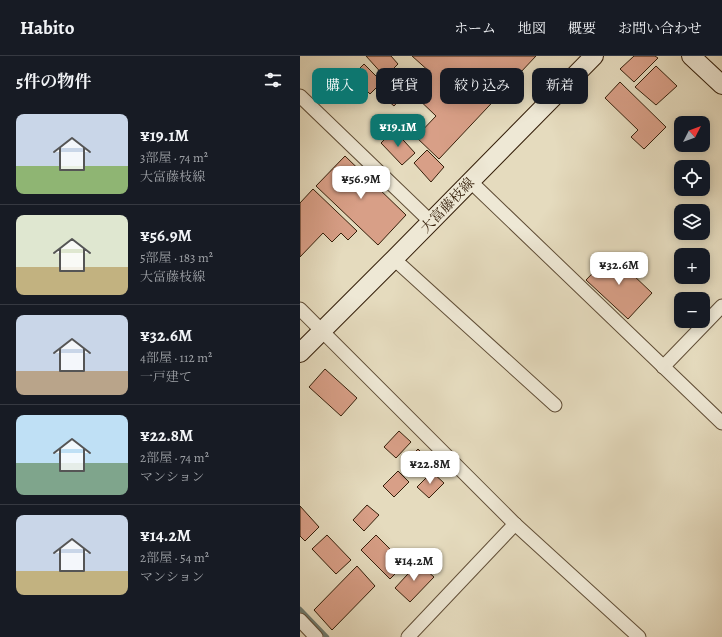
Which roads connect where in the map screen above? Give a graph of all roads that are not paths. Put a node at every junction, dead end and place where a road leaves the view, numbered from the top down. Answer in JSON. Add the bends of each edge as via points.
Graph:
{"nodes":[{"id":1,"x":594,"y":56,"type":"edge"},
{"id":2,"x":691,"y":56,"type":"edge"},
{"id":3,"x":722,"y":85,"type":"edge"},
{"id":4,"x":300,"y":96,"type":"edge"},
{"id":5,"x":470,"y":181,"type":"junction"},
{"id":6,"x":431,"y":222,"type":"junction"},
{"id":7,"x":394,"y":259,"type":"junction"},
{"id":8,"x":722,"y":306,"type":"edge"},
{"id":9,"x":300,"y":309,"type":"edge"},
{"id":10,"x":322,"y":330,"type":"junction"},
{"id":11,"x":300,"y":353,"type":"edge"},
{"id":12,"x":663,"y":367,"type":"junction"},
{"id":13,"x":554,"y":405,"type":"dead end"},
{"id":14,"x":722,"y":423,"type":"edge"},
{"id":15,"x":515,"y":524,"type":"junction"},
{"id":16,"x":300,"y":620,"type":"edge"},
{"id":17,"x":316,"y":637,"type":"edge"},
{"id":18,"x":408,"y":637,"type":"edge"},
{"id":19,"x":639,"y":637,"type":"edge"}],
"edges":[{"from":1,"to":5,"type":"main road","name":"大富藤枝線"},
{"from":2,"to":3,"type":"main road"},
{"from":4,"to":6,"type":"street"},
{"from":5,"to":6,"type":"main road","name":"大富藤枝線"},
{"from":5,"to":12,"type":"street"},
{"from":6,"to":7,"type":"main road","name":"大富藤枝線"},
{"from":7,"to":10,"type":"main road","name":"大富藤枝線"},
{"from":7,"to":13,"type":"street"},
{"from":8,"to":12,"type":"street"},
{"from":9,"to":10,"type":"street"},
{"from":10,"to":11,"type":"main road","name":"大富藤枝線"},
{"from":10,"to":15,"type":"street"},
{"from":12,"to":14,"type":"street"},
{"from":15,"to":18,"type":"street"},
{"from":15,"to":19,"type":"street"},
{"from":16,"to":17,"type":"street"}]}
